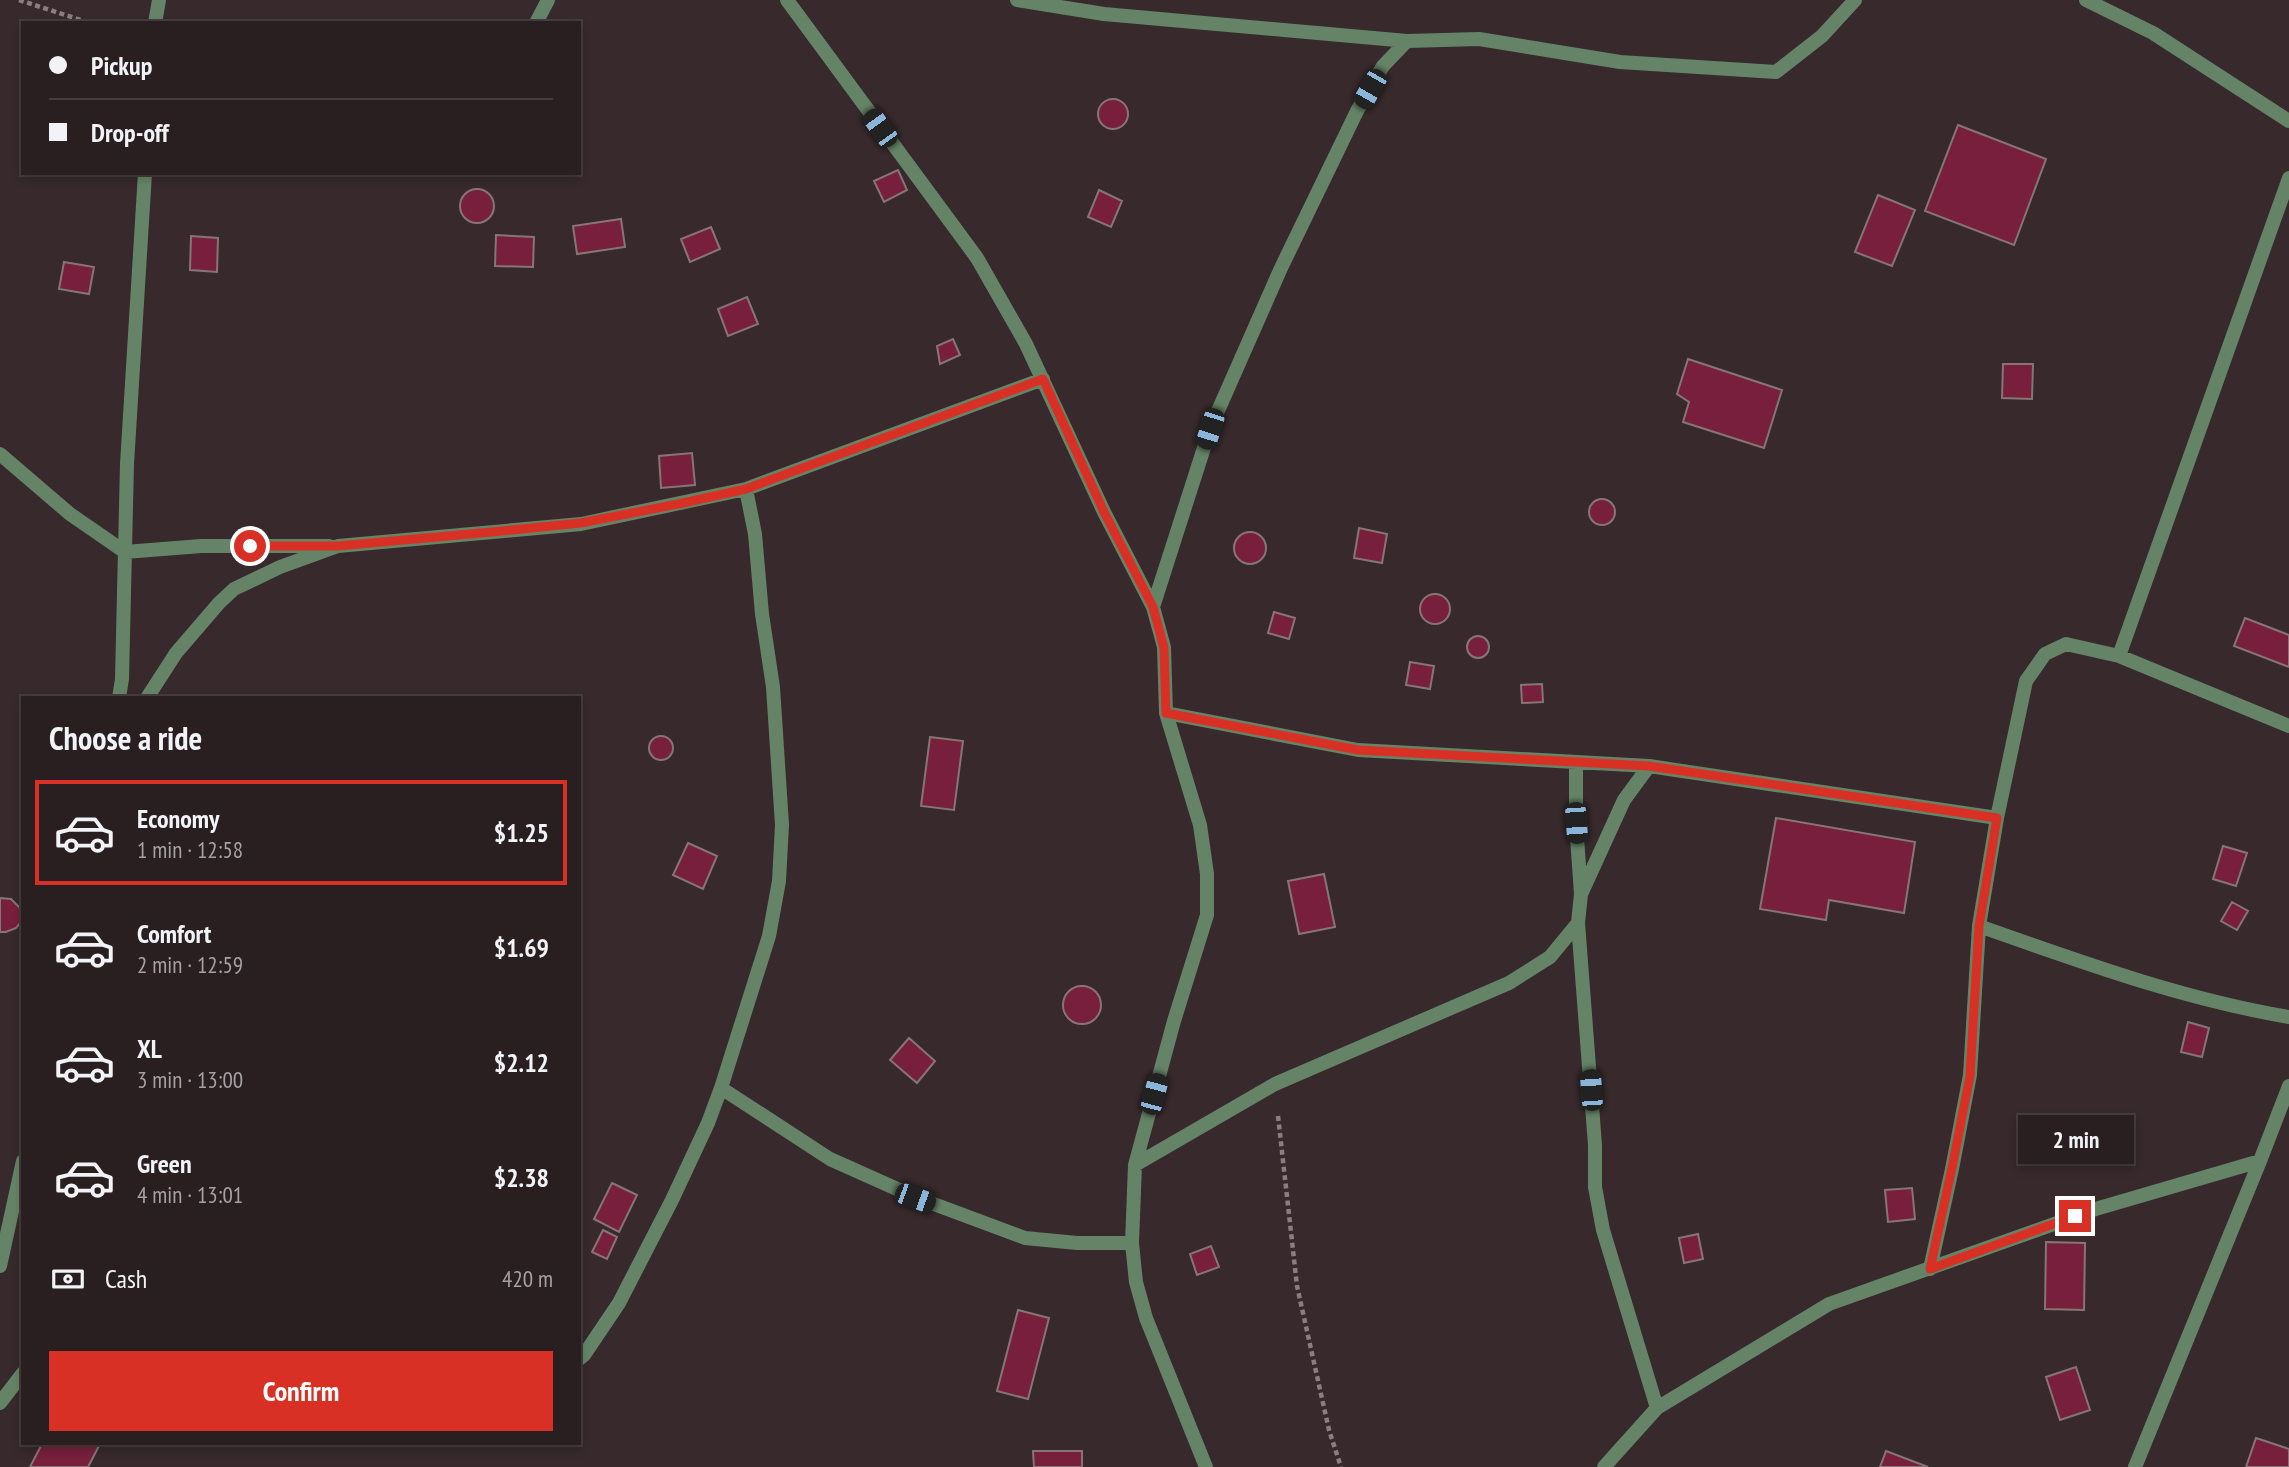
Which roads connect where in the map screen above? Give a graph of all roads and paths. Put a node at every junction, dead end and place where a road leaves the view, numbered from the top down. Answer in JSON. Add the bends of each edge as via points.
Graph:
{"nodes":[{"id":1,"x":19,"y":0,"type":"edge"},
{"id":2,"x":159,"y":0,"type":"edge"},
{"id":3,"x":548,"y":0,"type":"edge"},
{"id":4,"x":787,"y":0,"type":"edge"},
{"id":5,"x":1017,"y":0,"type":"edge"},
{"id":6,"x":1855,"y":0,"type":"edge"},
{"id":7,"x":2086,"y":0,"type":"edge"},
{"id":8,"x":84,"y":21,"type":"edge"},
{"id":9,"x":155,"y":21,"type":"edge"},
{"id":10,"x":537,"y":21,"type":"edge"},
{"id":11,"x":1407,"y":41,"type":"junction"},
{"id":12,"x":2289,"y":121,"type":"edge"},
{"id":13,"x":145,"y":175,"type":"edge"},
{"id":14,"x":2289,"y":178,"type":"edge"},
{"id":15,"x":1043,"y":379,"type":"junction"},
{"id":16,"x":0,"y":454,"type":"edge"},
{"id":17,"x":746,"y":489,"type":"junction"},
{"id":18,"x":338,"y":546,"type":"junction"},
{"id":19,"x":125,"y":552,"type":"junction"},
{"id":20,"x":1153,"y":607,"type":"junction"},
{"id":21,"x":2119,"y":656,"type":"junction"},
{"id":22,"x":119,"y":696,"type":"edge"},
{"id":23,"x":148,"y":696,"type":"edge"},
{"id":24,"x":1166,"y":713,"type":"junction"},
{"id":25,"x":2289,"y":726,"type":"edge"},
{"id":26,"x":1576,"y":762,"type":"junction"},
{"id":27,"x":1649,"y":766,"type":"junction"},
{"id":28,"x":1997,"y":818,"type":"junction"},
{"id":29,"x":1581,"y":894,"type":"junction"},
{"id":30,"x":1578,"y":923,"type":"junction"},
{"id":31,"x":1979,"y":926,"type":"junction"},
{"id":32,"x":2289,"y":1017,"type":"edge"},
{"id":33,"x":1275,"y":1084,"type":"junction"},
{"id":34,"x":2289,"y":1086,"type":"edge"},
{"id":35,"x":721,"y":1088,"type":"junction"},
{"id":36,"x":2260,"y":1161,"type":"junction"},
{"id":37,"x":1135,"y":1164,"type":"junction"},
{"id":38,"x":21,"y":1170,"type":"edge"},
{"id":39,"x":1132,"y":1243,"type":"junction"},
{"id":40,"x":0,"y":1266,"type":"edge"},
{"id":41,"x":1930,"y":1269,"type":"junction"},
{"id":42,"x":581,"y":1357,"type":"edge"},
{"id":43,"x":21,"y":1376,"type":"edge"},
{"id":44,"x":0,"y":1403,"type":"edge"},
{"id":45,"x":1657,"y":1408,"type":"junction"},
{"id":46,"x":1206,"y":1467,"type":"edge"},
{"id":47,"x":1341,"y":1467,"type":"edge"},
{"id":48,"x":1604,"y":1467,"type":"edge"},
{"id":49,"x":2135,"y":1467,"type":"edge"}],
"edges":[{"from":1,"to":8,"type":"path"},
{"from":2,"to":9,"type":"street"},
{"from":3,"to":10,"type":"street"},
{"from":4,"to":15,"type":"street","via":[[977,258]]},
{"from":5,"to":11,"type":"street","via":[[1104,14]]},
{"from":6,"to":11,"type":"street","via":[[1822,36],[1776,72],[1620,62],[1479,39]]},
{"from":7,"to":12,"type":"street","via":[[2153,33]]},
{"from":11,"to":20,"type":"street","via":[[1383,66],[1357,111],[1276,281],[1210,429]]},
{"from":13,"to":19,"type":"street"},
{"from":14,"to":21,"type":"street"},
{"from":15,"to":17,"type":"street"},
{"from":15,"to":20,"type":"street"},
{"from":16,"to":19,"type":"street","via":[[70,514]]},
{"from":17,"to":18,"type":"street","via":[[581,523]]},
{"from":17,"to":35,"type":"street","via":[[773,687],[782,825],[779,881],[769,936]]},
{"from":18,"to":19,"type":"street","via":[[201,546]]},
{"from":18,"to":23,"type":"street","via":[[234,589],[176,653]]},
{"from":19,"to":22,"type":"street"},
{"from":20,"to":24,"type":"street","via":[[1164,648]]},
{"from":21,"to":25,"type":"street"},
{"from":21,"to":28,"type":"street","via":[[2066,644],[2045,654],[2026,681]]},
{"from":24,"to":26,"type":"street","via":[[1358,750]]},
{"from":24,"to":37,"type":"street","via":[[1200,825],[1207,915]]},
{"from":26,"to":27,"type":"street"},
{"from":26,"to":29,"type":"street"},
{"from":27,"to":28,"type":"street"},
{"from":27,"to":29,"type":"street","via":[[1624,800]]},
{"from":28,"to":31,"type":"street"},
{"from":29,"to":30,"type":"street"},
{"from":30,"to":33,"type":"street","via":[[1550,957],[1509,983]]},
{"from":30,"to":45,"type":"street","via":[[1595,1187],[1603,1230]]},
{"from":31,"to":32,"type":"street","via":[[2125,977],[2237,1008]]},
{"from":31,"to":41,"type":"street","via":[[1970,1076]]},
{"from":33,"to":37,"type":"street"},
{"from":33,"to":47,"type":"path","via":[[1297,1286]]},
{"from":34,"to":36,"type":"street"},
{"from":35,"to":39,"type":"street","via":[[830,1159],[915,1198],[1025,1238]]},
{"from":35,"to":42,"type":"street","via":[[688,1167],[619,1303]]},
{"from":36,"to":41,"type":"street","via":[[2099,1208]]},
{"from":36,"to":49,"type":"street"},
{"from":37,"to":39,"type":"street"},
{"from":38,"to":40,"type":"street"},
{"from":39,"to":46,"type":"street","via":[[1146,1318]]},
{"from":41,"to":45,"type":"street","via":[[1829,1304]]},
{"from":43,"to":44,"type":"street"},
{"from":45,"to":48,"type":"street"}]}
